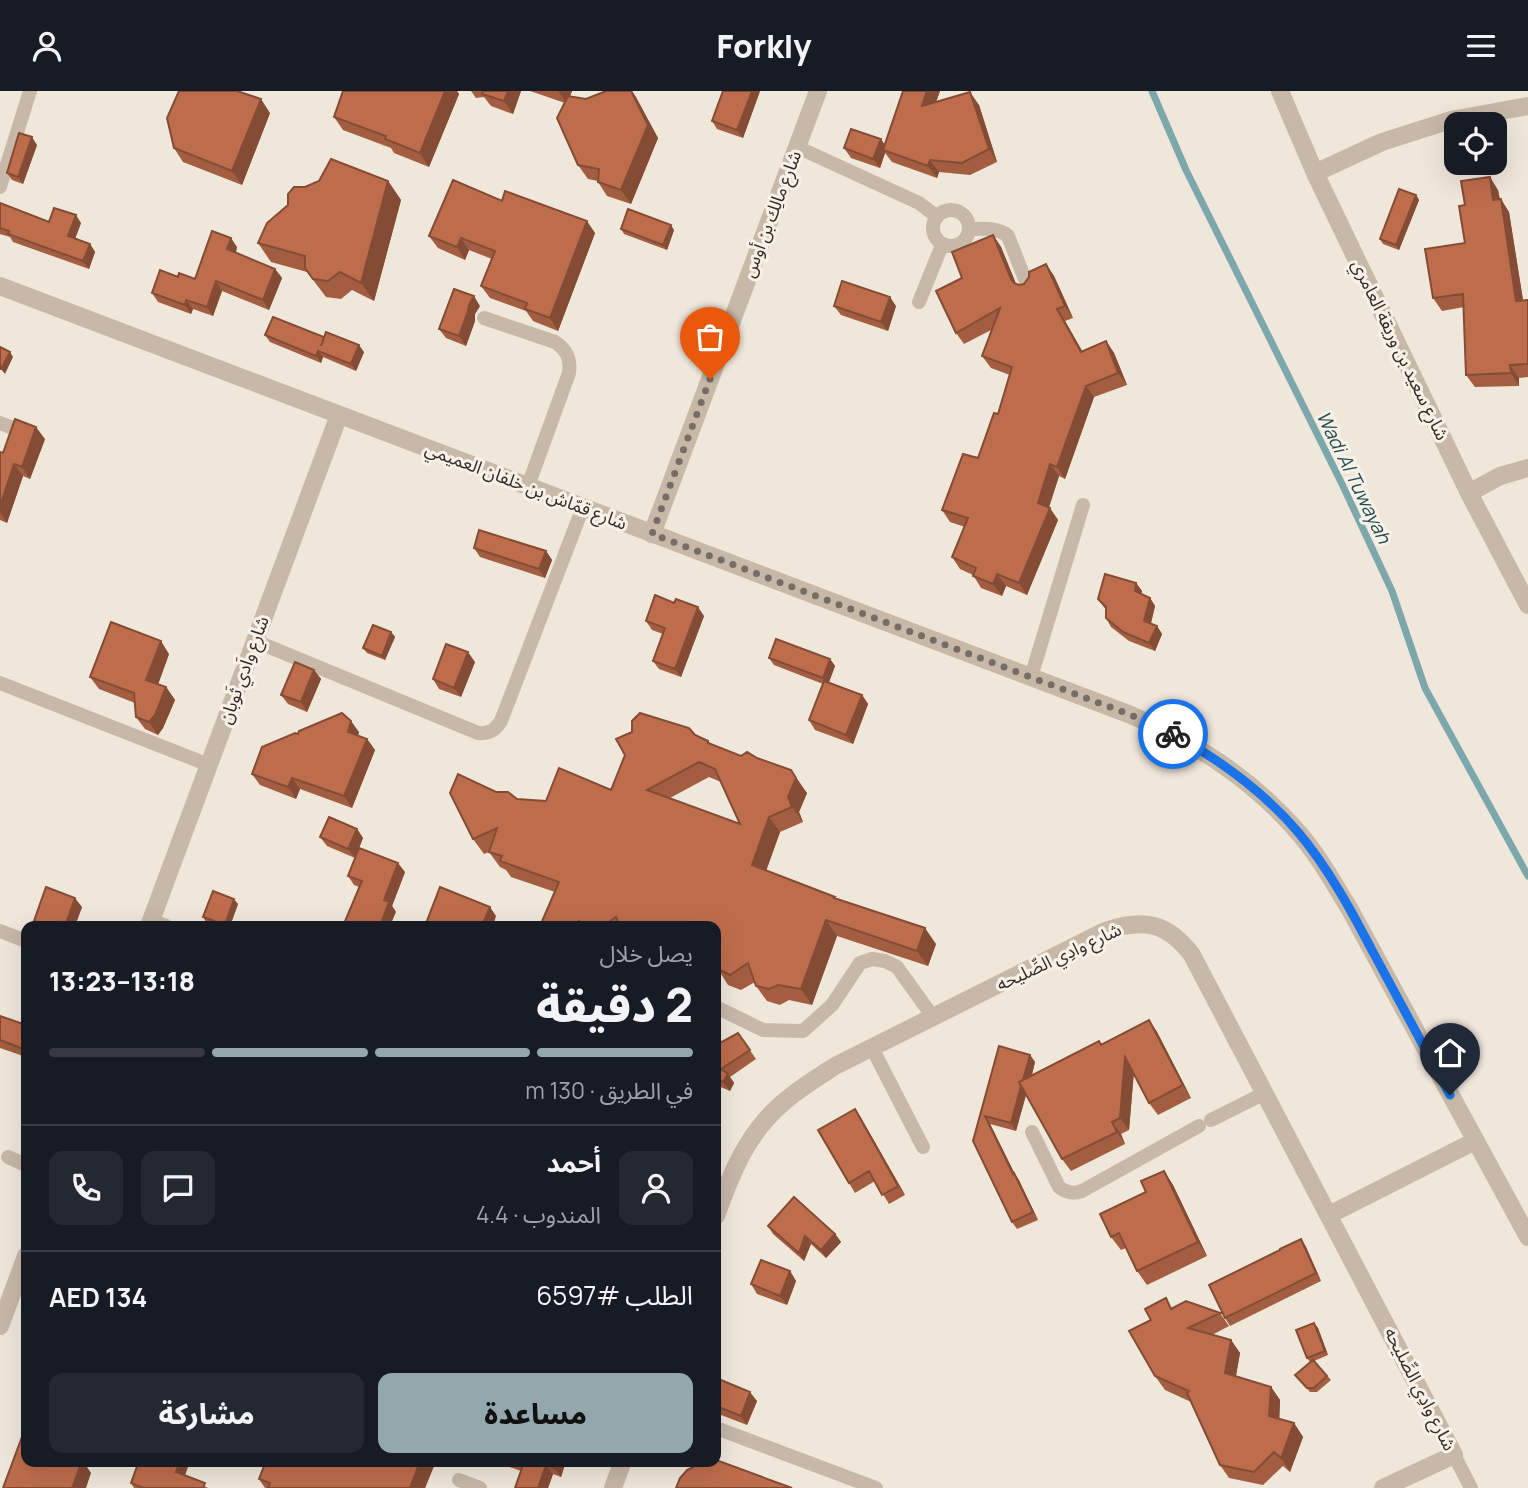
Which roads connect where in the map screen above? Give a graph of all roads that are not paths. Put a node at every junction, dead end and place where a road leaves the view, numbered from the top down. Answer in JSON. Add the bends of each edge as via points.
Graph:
{"nodes":[{"id":1,"x":30,"y":91,"type":"edge"},
{"id":2,"x":818,"y":91,"type":"edge"},
{"id":3,"x":1280,"y":91,"type":"edge"},
{"id":4,"x":1528,"y":106,"type":"edge"},
{"id":5,"x":797,"y":147,"type":"junction"},
{"id":6,"x":1315,"y":173,"type":"junction"},
{"id":7,"x":1,"y":180,"type":"edge"},
{"id":8,"x":936,"y":216,"type":"junction"},
{"id":9,"x":969,"y":229,"type":"junction"},
{"id":10,"x":942,"y":245,"type":"junction"},
{"id":11,"x":0,"y":286,"type":"edge"},
{"id":12,"x":1028,"y":287,"type":"edge"},
{"id":13,"x":919,"y":302,"type":"dead end"},
{"id":14,"x":484,"y":318,"type":"dead end"},
{"id":15,"x":339,"y":415,"type":"junction"},
{"id":16,"x":1528,"y":468,"type":"edge"},
{"id":17,"x":528,"y":487,"type":"junction"},
{"id":18,"x":1469,"y":493,"type":"junction"},
{"id":19,"x":1083,"y":505,"type":"dead end"},
{"id":20,"x":583,"y":507,"type":"junction"},
{"id":21,"x":652,"y":534,"type":"junction"},
{"id":22,"x":1528,"y":605,"type":"edge"},
{"id":23,"x":255,"y":641,"type":"junction"},
{"id":24,"x":1031,"y":677,"type":"junction"},
{"id":25,"x":0,"y":683,"type":"edge"},
{"id":26,"x":209,"y":765,"type":"junction"},
{"id":27,"x":157,"y":921,"type":"edge"},
{"id":28,"x":0,"y":931,"type":"edge"},
{"id":29,"x":21,"y":939,"type":"edge"},
{"id":30,"x":721,"y":1009,"type":"edge"},
{"id":31,"x":933,"y":1017,"type":"junction"},
{"id":32,"x":872,"y":1048,"type":"junction"},
{"id":33,"x":1265,"y":1093,"type":"junction"},
{"id":34,"x":1032,"y":1132,"type":"dead end"},
{"id":35,"x":1475,"y":1141,"type":"junction"},
{"id":36,"x":923,"y":1147,"type":"dead end"},
{"id":37,"x":8,"y":1157,"type":"dead end"},
{"id":38,"x":21,"y":1163,"type":"edge"},
{"id":39,"x":721,"y":1185,"type":"edge"},
{"id":40,"x":1329,"y":1215,"type":"junction"},
{"id":41,"x":1528,"y":1237,"type":"edge"},
{"id":42,"x":21,"y":1269,"type":"edge"},
{"id":43,"x":0,"y":1326,"type":"edge"},
{"id":44,"x":721,"y":1431,"type":"edge"},
{"id":45,"x":1454,"y":1455,"type":"junction"},
{"id":46,"x":621,"y":1467,"type":"edge"},
{"id":47,"x":458,"y":1480,"type":"dead end"},
{"id":48,"x":873,"y":1487,"type":"edge"},
{"id":49,"x":481,"y":1488,"type":"edge"},
{"id":50,"x":613,"y":1488,"type":"edge"},
{"id":51,"x":1384,"y":1488,"type":"edge"},
{"id":52,"x":1471,"y":1488,"type":"edge"}],
"edges":[{"from":1,"to":7,"type":"lane"},
{"from":2,"to":5,"type":"street","name":"شارع مالِك بن أوس"},
{"from":3,"to":6,"type":"street","name":"شارع سعيد بن وريقة العامري"},
{"from":4,"to":6,"type":"street","via":[[1451,120],[1382,142]]},
{"from":5,"to":8,"type":"lane","via":[[919,203]]},
{"from":5,"to":21,"type":"street","name":"شارع مالِك بن أوس"},
{"from":6,"to":18,"type":"street","name":"شارع سعيد بن وريقة العامري"},
{"from":8,"to":9,"type":"lane","via":[[950,209],[958,211]]},
{"from":8,"to":10,"type":"lane","via":[[932,229]]},
{"from":9,"to":10,"type":"lane","via":[[963,242]]},
{"from":9,"to":12,"type":"lane","via":[[995,230],[1008,236]]},
{"from":10,"to":13,"type":"lane"},
{"from":11,"to":15,"type":"street","name":"شارع قمّاش بن خلفان العميمي"},
{"from":14,"to":17,"type":"lane","via":[[555,342],[569,358],[569,373]]},
{"from":15,"to":17,"type":"street","name":"شارع قمّاش بن خلفان العميمي"},
{"from":15,"to":23,"type":"street","name":"شارع واَدي ثَوبان"},
{"from":16,"to":18,"type":"street","via":[[1500,476]]},
{"from":17,"to":20,"type":"street","name":"شارع قمّاش بن خلفان العميمي"},
{"from":18,"to":22,"type":"street","name":"شارع سعيد بن وريقة العامري"},
{"from":19,"to":24,"type":"lane"},
{"from":20,"to":21,"type":"street","name":"شارع قمّاش بن خلفان العميمي"},
{"from":20,"to":23,"type":"lane","via":[[501,721],[488,733],[478,733]]},
{"from":21,"to":24,"type":"street","name":"شارع قمّاش بن خلفان العميمي"},
{"from":23,"to":26,"type":"street","name":"شارع واَدي ثَوبان"},
{"from":24,"to":35,"type":"street","name":"شارع قمّاش بن خلفان العميمي","via":[[1169,731],[1239,775],[1270,803],[1305,841],[1349,908]]},
{"from":25,"to":26,"type":"lane"},
{"from":26,"to":27,"type":"street","name":"شارع واَدي ثَوبان"},
{"from":28,"to":29,"type":"lane"},
{"from":30,"to":31,"type":"lane","via":[[763,1030],[803,1031],[832,1005],[860,963],[872,959],[897,967]]},
{"from":31,"to":32,"type":"street","name":"شارع وادِي الصِّليحه"},
{"from":31,"to":33,"type":"street","name":"شارع وادِي الصِّليحه","via":[[1105,931],[1137,923],[1154,926],[1171,933],[1192,955]]},
{"from":32,"to":36,"type":"lane"},
{"from":32,"to":39,"type":"street","name":"شارع وادِي الصِّليحه","via":[[835,1066],[780,1106],[760,1126]]},
{"from":33,"to":34,"type":"lane","via":[[1074,1193],[1059,1187]]},
{"from":33,"to":40,"type":"street","name":"شارع وادِي الصِّليحه"},
{"from":35,"to":40,"type":"street"},
{"from":35,"to":41,"type":"street","name":"شارع قمّاش بن خلفان العميمي"},
{"from":37,"to":38,"type":"lane"},
{"from":40,"to":45,"type":"street","name":"شارع وادِي الصِّليحه"},
{"from":42,"to":43,"type":"street"},
{"from":44,"to":48,"type":"lane"},
{"from":45,"to":51,"type":"street"},
{"from":45,"to":52,"type":"lane","name":"شارع وادِي الصِّليحه"},
{"from":46,"to":50,"type":"street"},
{"from":47,"to":49,"type":"lane"}]}
